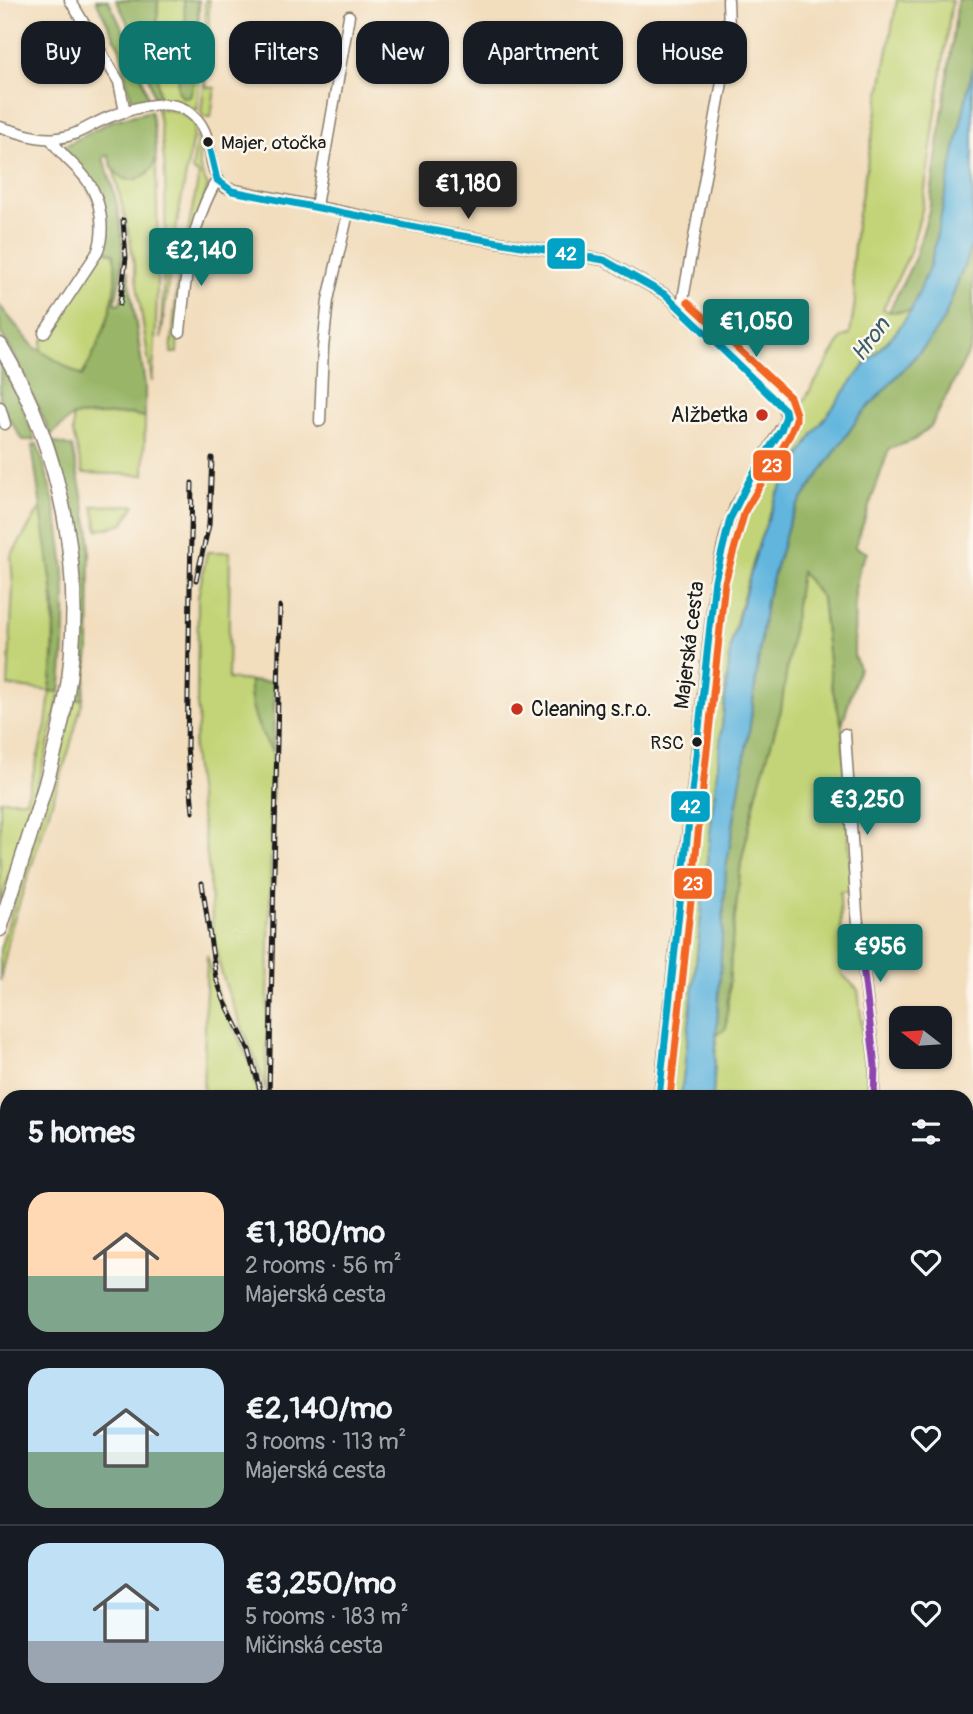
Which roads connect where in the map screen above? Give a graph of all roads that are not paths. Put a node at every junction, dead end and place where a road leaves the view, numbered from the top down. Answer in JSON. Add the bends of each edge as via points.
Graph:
{"nodes":[{"id":1,"x":70,"y":0,"type":"edge"},
{"id":2,"x":727,"y":0,"type":"edge"},
{"id":3,"x":349,"y":16,"type":"dead end"},
{"id":4,"x":125,"y":112,"type":"junction"},
{"id":5,"x":0,"y":127,"type":"edge"},
{"id":6,"x":51,"y":139,"type":"junction"},
{"id":7,"x":218,"y":180,"type":"junction"},
{"id":8,"x":316,"y":206,"type":"junction"},
{"id":9,"x":348,"y":213,"type":"junction"},
{"id":10,"x":681,"y":310,"type":"junction"},
{"id":11,"x":180,"y":332,"type":"dead end"},
{"id":12,"x":44,"y":333,"type":"dead end"},
{"id":13,"x":0,"y":345,"type":"edge"},
{"id":14,"x":0,"y":407,"type":"edge"},
{"id":15,"x":320,"y":421,"type":"dead end"},
{"id":16,"x":5,"y":424,"type":"dead end"},
{"id":17,"x":845,"y":734,"type":"dead end"},
{"id":18,"x":0,"y":929,"type":"edge"},
{"id":19,"x":660,"y":1090,"type":"edge"},
{"id":20,"x":874,"y":1090,"type":"edge"}],
"edges":[{"from":1,"to":4,"type":"street","via":[[119,82]]},
{"from":2,"to":10,"type":"street","via":[[726,60]]},
{"from":3,"to":8,"type":"street"},
{"from":4,"to":6,"type":"street"},
{"from":4,"to":7,"type":"street","via":[[158,105],[187,111],[206,133]]},
{"from":5,"to":6,"type":"street"},
{"from":6,"to":12,"type":"street","via":[[88,181],[102,231],[97,253]]},
{"from":7,"to":8,"type":"street","name":"Majerská cesta","via":[[232,191]]},
{"from":7,"to":11,"type":"street","via":[[207,196],[195,232]]},
{"from":8,"to":9,"type":"street","name":"Majerská cesta"},
{"from":9,"to":10,"type":"street","name":"Majerská cesta","via":[[597,258],[660,291]]},
{"from":9,"to":15,"type":"street","via":[[326,311]]},
{"from":10,"to":19,"type":"street","name":"Majerská cesta","via":[[782,404],[786,416],[735,507],[723,542],[710,619]]},
{"from":13,"to":18,"type":"main road","via":[[19,378],[51,457],[62,499],[74,598],[72,652],[57,742]]},
{"from":14,"to":16,"type":"street"},
{"from":17,"to":20,"type":"street"}]}
